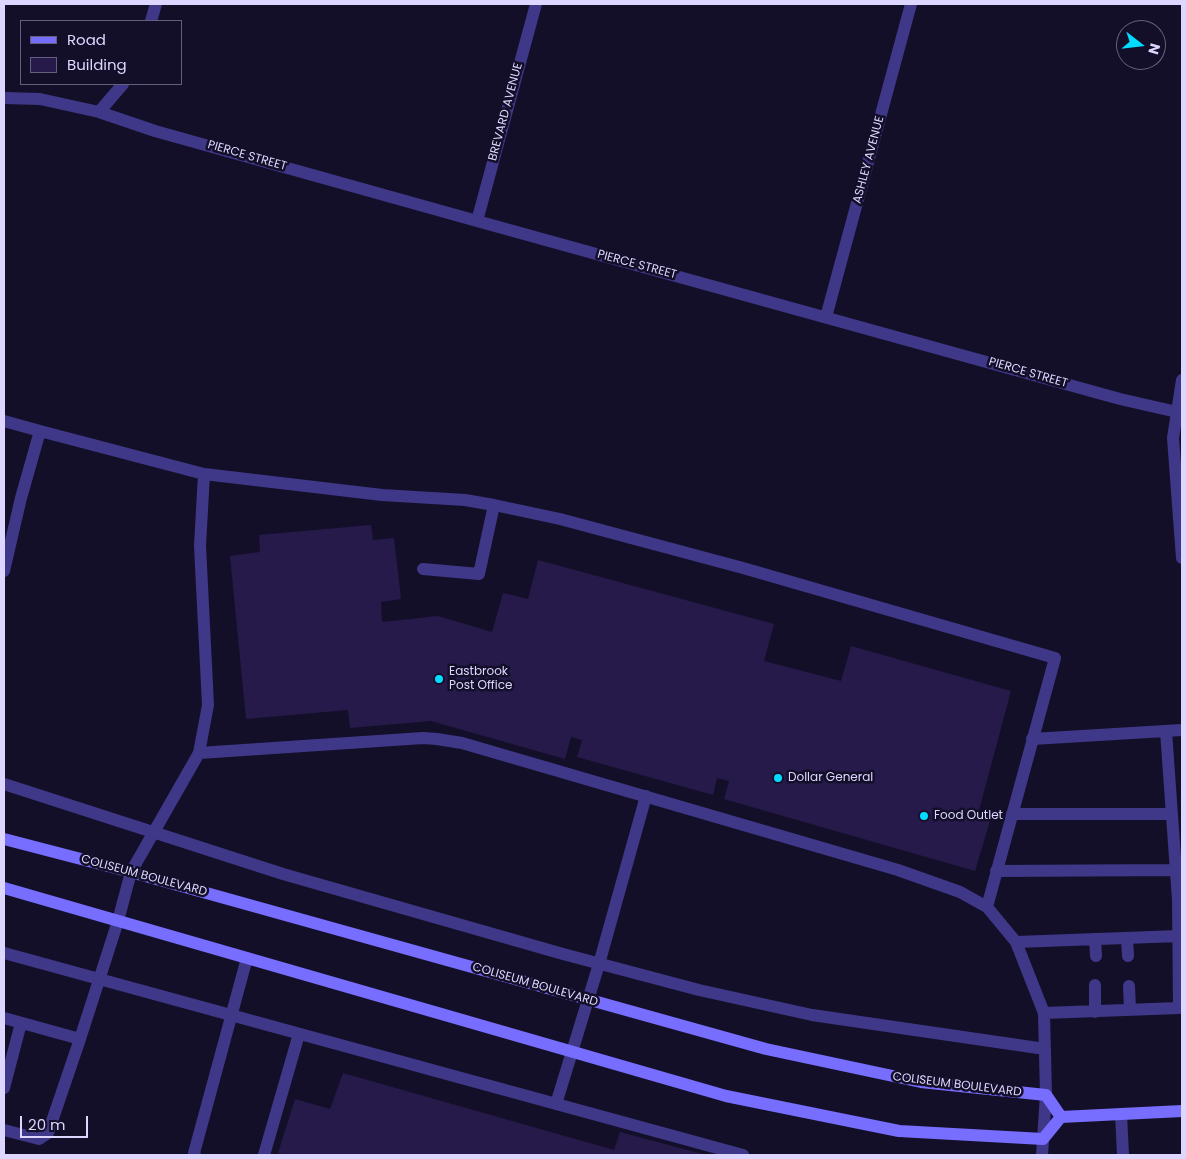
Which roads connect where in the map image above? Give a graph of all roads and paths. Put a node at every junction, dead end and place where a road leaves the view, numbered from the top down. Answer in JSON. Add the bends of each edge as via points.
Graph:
{"nodes":[{"id":1,"x":156,"y":4,"type":"edge"},
{"id":2,"x":536,"y":4,"type":"edge"},
{"id":3,"x":911,"y":4,"type":"edge"},
{"id":4,"x":151,"y":20,"type":"edge"},
{"id":5,"x":122,"y":85,"type":"edge"},
{"id":6,"x":4,"y":98,"type":"edge"},
{"id":7,"x":99,"y":112,"type":"junction"},
{"id":8,"x":477,"y":221,"type":"junction"},
{"id":9,"x":826,"y":317,"type":"junction"},
{"id":10,"x":1182,"y":380,"type":"edge"},
{"id":11,"x":1177,"y":412,"type":"junction"},
{"id":12,"x":4,"y":421,"type":"edge"},
{"id":13,"x":40,"y":431,"type":"junction"},
{"id":14,"x":204,"y":474,"type":"junction"},
{"id":15,"x":494,"y":505,"type":"junction"},
{"id":16,"x":1182,"y":558,"type":"edge"},
{"id":17,"x":423,"y":569,"type":"dead end"},
{"id":18,"x":4,"y":571,"type":"edge"},
{"id":19,"x":1182,"y":730,"type":"edge"},
{"id":20,"x":1166,"y":731,"type":"junction"},
{"id":21,"x":1032,"y":739,"type":"junction"},
{"id":22,"x":199,"y":753,"type":"junction"},
{"id":23,"x":4,"y":784,"type":"edge"},
{"id":24,"x":646,"y":796,"type":"junction"},
{"id":25,"x":1012,"y":814,"type":"junction"},
{"id":26,"x":1172,"y":814,"type":"junction"},
{"id":27,"x":155,"y":832,"type":"junction"},
{"id":28,"x":4,"y":839,"type":"edge"},
{"id":29,"x":1176,"y":870,"type":"junction"},
{"id":30,"x":996,"y":871,"type":"junction"},
{"id":31,"x":131,"y":872,"type":"junction"},
{"id":32,"x":4,"y":888,"type":"edge"},
{"id":33,"x":1180,"y":900,"type":"edge"},
{"id":34,"x":987,"y":907,"type":"junction"},
{"id":35,"x":118,"y":921,"type":"junction"},
{"id":36,"x":1179,"y":936,"type":"junction"},
{"id":37,"x":1127,"y":938,"type":"junction"},
{"id":38,"x":1095,"y":939,"type":"junction"},
{"id":39,"x":1016,"y":942,"type":"junction"},
{"id":40,"x":4,"y":953,"type":"edge"},
{"id":41,"x":1096,"y":956,"type":"dead end"},
{"id":42,"x":1128,"y":956,"type":"dead end"},
{"id":43,"x":247,"y":958,"type":"junction"},
{"id":44,"x":599,"y":964,"type":"junction"},
{"id":45,"x":99,"y":980,"type":"junction"},
{"id":46,"x":1095,"y":985,"type":"dead end"},
{"id":47,"x":1128,"y":986,"type":"dead end"},
{"id":48,"x":587,"y":1000,"type":"junction"},
{"id":49,"x":1130,"y":1010,"type":"junction"},
{"id":50,"x":1095,"y":1012,"type":"junction"},
{"id":51,"x":1044,"y":1013,"type":"junction"},
{"id":52,"x":232,"y":1016,"type":"junction"},
{"id":53,"x":4,"y":1018,"type":"edge"},
{"id":54,"x":21,"y":1023,"type":"junction"},
{"id":55,"x":299,"y":1034,"type":"junction"},
{"id":56,"x":80,"y":1039,"type":"junction"},
{"id":57,"x":1045,"y":1049,"type":"junction"},
{"id":58,"x":571,"y":1051,"type":"junction"},
{"id":59,"x":4,"y":1088,"type":"edge"},
{"id":60,"x":1046,"y":1095,"type":"junction"},
{"id":61,"x":556,"y":1104,"type":"junction"},
{"id":62,"x":1182,"y":1111,"type":"edge"},
{"id":63,"x":1121,"y":1114,"type":"junction"},
{"id":64,"x":1061,"y":1117,"type":"junction"},
{"id":65,"x":4,"y":1130,"type":"edge"},
{"id":66,"x":1043,"y":1139,"type":"junction"},
{"id":67,"x":195,"y":1155,"type":"edge"},
{"id":68,"x":264,"y":1155,"type":"edge"},
{"id":69,"x":742,"y":1155,"type":"edge"},
{"id":70,"x":1042,"y":1155,"type":"edge"},
{"id":71,"x":1123,"y":1155,"type":"edge"}],
"edges":[{"from":1,"to":4,"type":"street"},
{"from":2,"to":8,"type":"street","name":"BREVARD AVENUE"},
{"from":3,"to":9,"type":"street","name":"ASHLEY AVENUE"},
{"from":5,"to":7,"type":"street"},
{"from":6,"to":7,"type":"street","name":"PIERCE STREET","via":[[40,99]]},
{"from":7,"to":8,"type":"street","name":"PIERCE STREET","via":[[155,131]]},
{"from":8,"to":9,"type":"street","name":"PIERCE STREET"},
{"from":9,"to":11,"type":"street","name":"PIERCE STREET"},
{"from":10,"to":11,"type":"street"},
{"from":11,"to":16,"type":"street","via":[[1173,438]]},
{"from":12,"to":13,"type":"street"},
{"from":13,"to":14,"type":"street"},
{"from":13,"to":18,"type":"street"},
{"from":14,"to":15,"type":"street"},
{"from":14,"to":22,"type":"street","via":[[200,546],[208,705]]},
{"from":15,"to":17,"type":"street","via":[[479,574]]},
{"from":15,"to":21,"type":"street","via":[[560,519],[743,568],[1055,658]]},
{"from":19,"to":20,"type":"street"},
{"from":20,"to":21,"type":"street"},
{"from":20,"to":26,"type":"street"},
{"from":21,"to":25,"type":"street"},
{"from":22,"to":24,"type":"street","via":[[430,738],[462,744]]},
{"from":22,"to":27,"type":"street"},
{"from":23,"to":27,"type":"street"},
{"from":24,"to":34,"type":"street","via":[[898,870],[960,892]]},
{"from":24,"to":44,"type":"street"},
{"from":25,"to":26,"type":"street"},
{"from":25,"to":30,"type":"street"},
{"from":26,"to":29,"type":"street"},
{"from":27,"to":31,"type":"street"},
{"from":27,"to":44,"type":"street","via":[[283,874]]},
{"from":28,"to":31,"type":"main road","name":"COLISEUM BOULEVARD"},
{"from":29,"to":30,"type":"street"},
{"from":29,"to":33,"type":"street"},
{"from":30,"to":34,"type":"street"},
{"from":31,"to":35,"type":"street"},
{"from":31,"to":48,"type":"main road","name":"COLISEUM BOULEVARD"},
{"from":32,"to":35,"type":"main road"},
{"from":33,"to":36,"type":"street"},
{"from":34,"to":39,"type":"street"},
{"from":35,"to":43,"type":"main road"},
{"from":35,"to":45,"type":"street"},
{"from":36,"to":37,"type":"street"},
{"from":36,"to":49,"type":"street","via":[[1179,1008]]},
{"from":37,"to":38,"type":"street"},
{"from":37,"to":42,"type":"street"},
{"from":38,"to":39,"type":"street"},
{"from":38,"to":41,"type":"street"},
{"from":39,"to":51,"type":"street"},
{"from":40,"to":45,"type":"street"},
{"from":43,"to":52,"type":"street"},
{"from":43,"to":58,"type":"main road"},
{"from":44,"to":48,"type":"street"},
{"from":44,"to":57,"type":"street","via":[[812,1015]]},
{"from":45,"to":52,"type":"street"},
{"from":45,"to":56,"type":"street"},
{"from":46,"to":50,"type":"street"},
{"from":47,"to":49,"type":"street"},
{"from":48,"to":58,"type":"street"},
{"from":48,"to":60,"type":"main road","name":"COLISEUM BOULEVARD","via":[[766,1049],[876,1074]]},
{"from":49,"to":50,"type":"street"},
{"from":50,"to":51,"type":"street"},
{"from":51,"to":57,"type":"street"},
{"from":52,"to":55,"type":"street"},
{"from":52,"to":67,"type":"street"},
{"from":53,"to":54,"type":"street"},
{"from":54,"to":56,"type":"street"},
{"from":54,"to":59,"type":"street"},
{"from":55,"to":61,"type":"street"},
{"from":55,"to":68,"type":"street"},
{"from":56,"to":65,"type":"street","via":[[48,1133],[39,1139]]},
{"from":57,"to":60,"type":"street"},
{"from":58,"to":61,"type":"street"},
{"from":58,"to":66,"type":"main road","via":[[726,1096],[899,1131]]},
{"from":60,"to":64,"type":"main road"},
{"from":60,"to":66,"type":"street"},
{"from":61,"to":69,"type":"street"},
{"from":62,"to":63,"type":"main road"},
{"from":63,"to":64,"type":"main road"},
{"from":63,"to":71,"type":"street"},
{"from":64,"to":66,"type":"main road"},
{"from":66,"to":70,"type":"street"}]}
